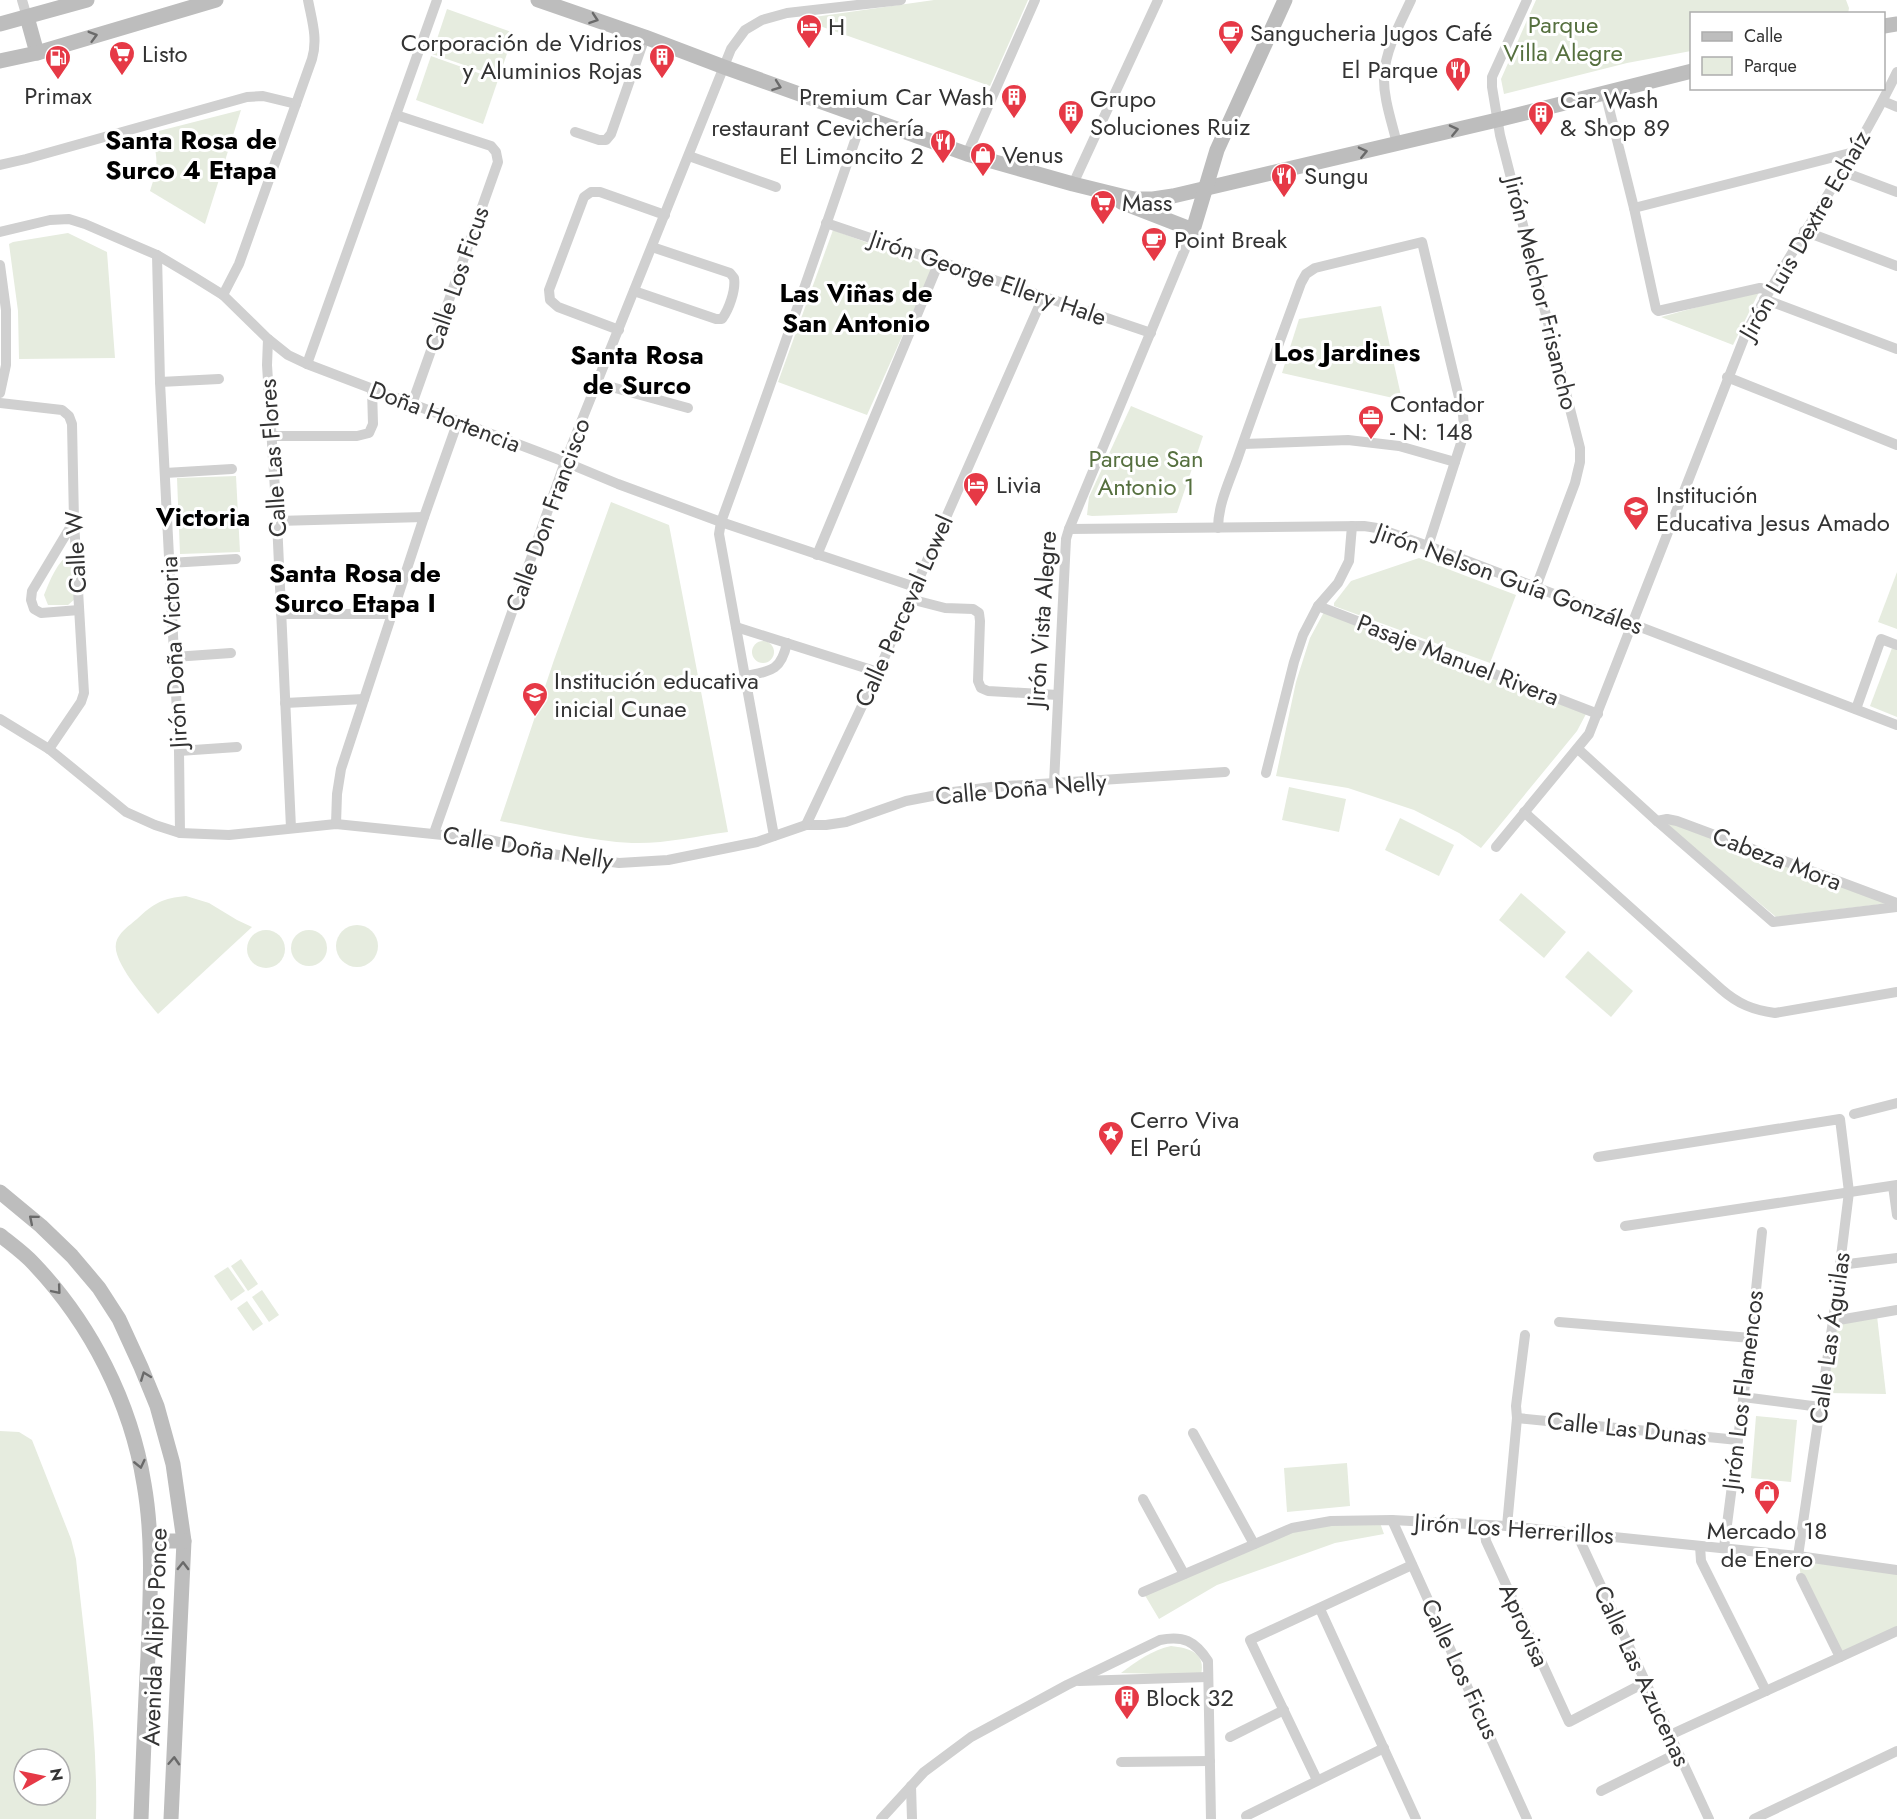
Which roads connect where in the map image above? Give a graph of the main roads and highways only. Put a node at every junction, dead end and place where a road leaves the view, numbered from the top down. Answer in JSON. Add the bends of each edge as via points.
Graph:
{"nodes":[{"id":1,"x":87,"y":0,"type":"edge"},
{"id":2,"x":216,"y":0,"type":"edge"},
{"id":3,"x":538,"y":0,"type":"edge"},
{"id":4,"x":1285,"y":0,"type":"edge"},
{"id":5,"x":171,"y":6,"type":"edge"},
{"id":6,"x":27,"y":17,"type":"junction"},
{"id":7,"x":0,"y":24,"type":"edge"},
{"id":8,"x":37,"y":52,"type":"junction"},
{"id":9,"x":0,"y":61,"type":"edge"},
{"id":10,"x":1690,"y":71,"type":"edge"},
{"id":11,"x":1073,"y":184,"type":"junction"},
{"id":12,"x":1204,"y":189,"type":"junction"},
{"id":13,"x":0,"y":1192,"type":"edge"},
{"id":14,"x":0,"y":1234,"type":"edge"},
{"id":15,"x":184,"y":1541,"type":"junction"},
{"id":16,"x":151,"y":1542,"type":"junction"},
{"id":17,"x":141,"y":1819,"type":"edge"},
{"id":18,"x":171,"y":1819,"type":"edge"}],
"edges":[{"from":1,"to":6,"type":"main road"},
{"from":2,"to":5,"type":"main road"},
{"from":3,"to":11,"type":"main road","one_way":true,"via":[[967,153]]},
{"from":4,"to":12,"type":"main road","via":[[1217,150]]},
{"from":8,"to":5,"type":"main road","one_way":true},
{"from":6,"to":7,"type":"main road"},
{"from":6,"to":8,"type":"main road"},
{"from":8,"to":9,"type":"main road"},
{"from":12,"to":10,"type":"main road","one_way":true},
{"from":11,"to":12,"type":"main road","via":[[1134,199]]},
{"from":11,"to":12,"type":"main road","via":[[1193,230]]},
{"from":15,"to":13,"type":"main road","name":"Avenida Alipio Ponce","one_way":true,"via":[[173,1464],[162,1425],[119,1319],[72,1256]]},
{"from":14,"to":16,"type":"main road","name":"Avenida Alipio Ponce","one_way":true,"via":[[61,1294],[89,1334],[133,1437]]},
{"from":15,"to":16,"type":"main road"},
{"from":18,"to":15,"type":"main road","name":"Avenida Alipio Ponce","one_way":true},
{"from":16,"to":17,"type":"main road","name":"Avenida Alipio Ponce"}]}
